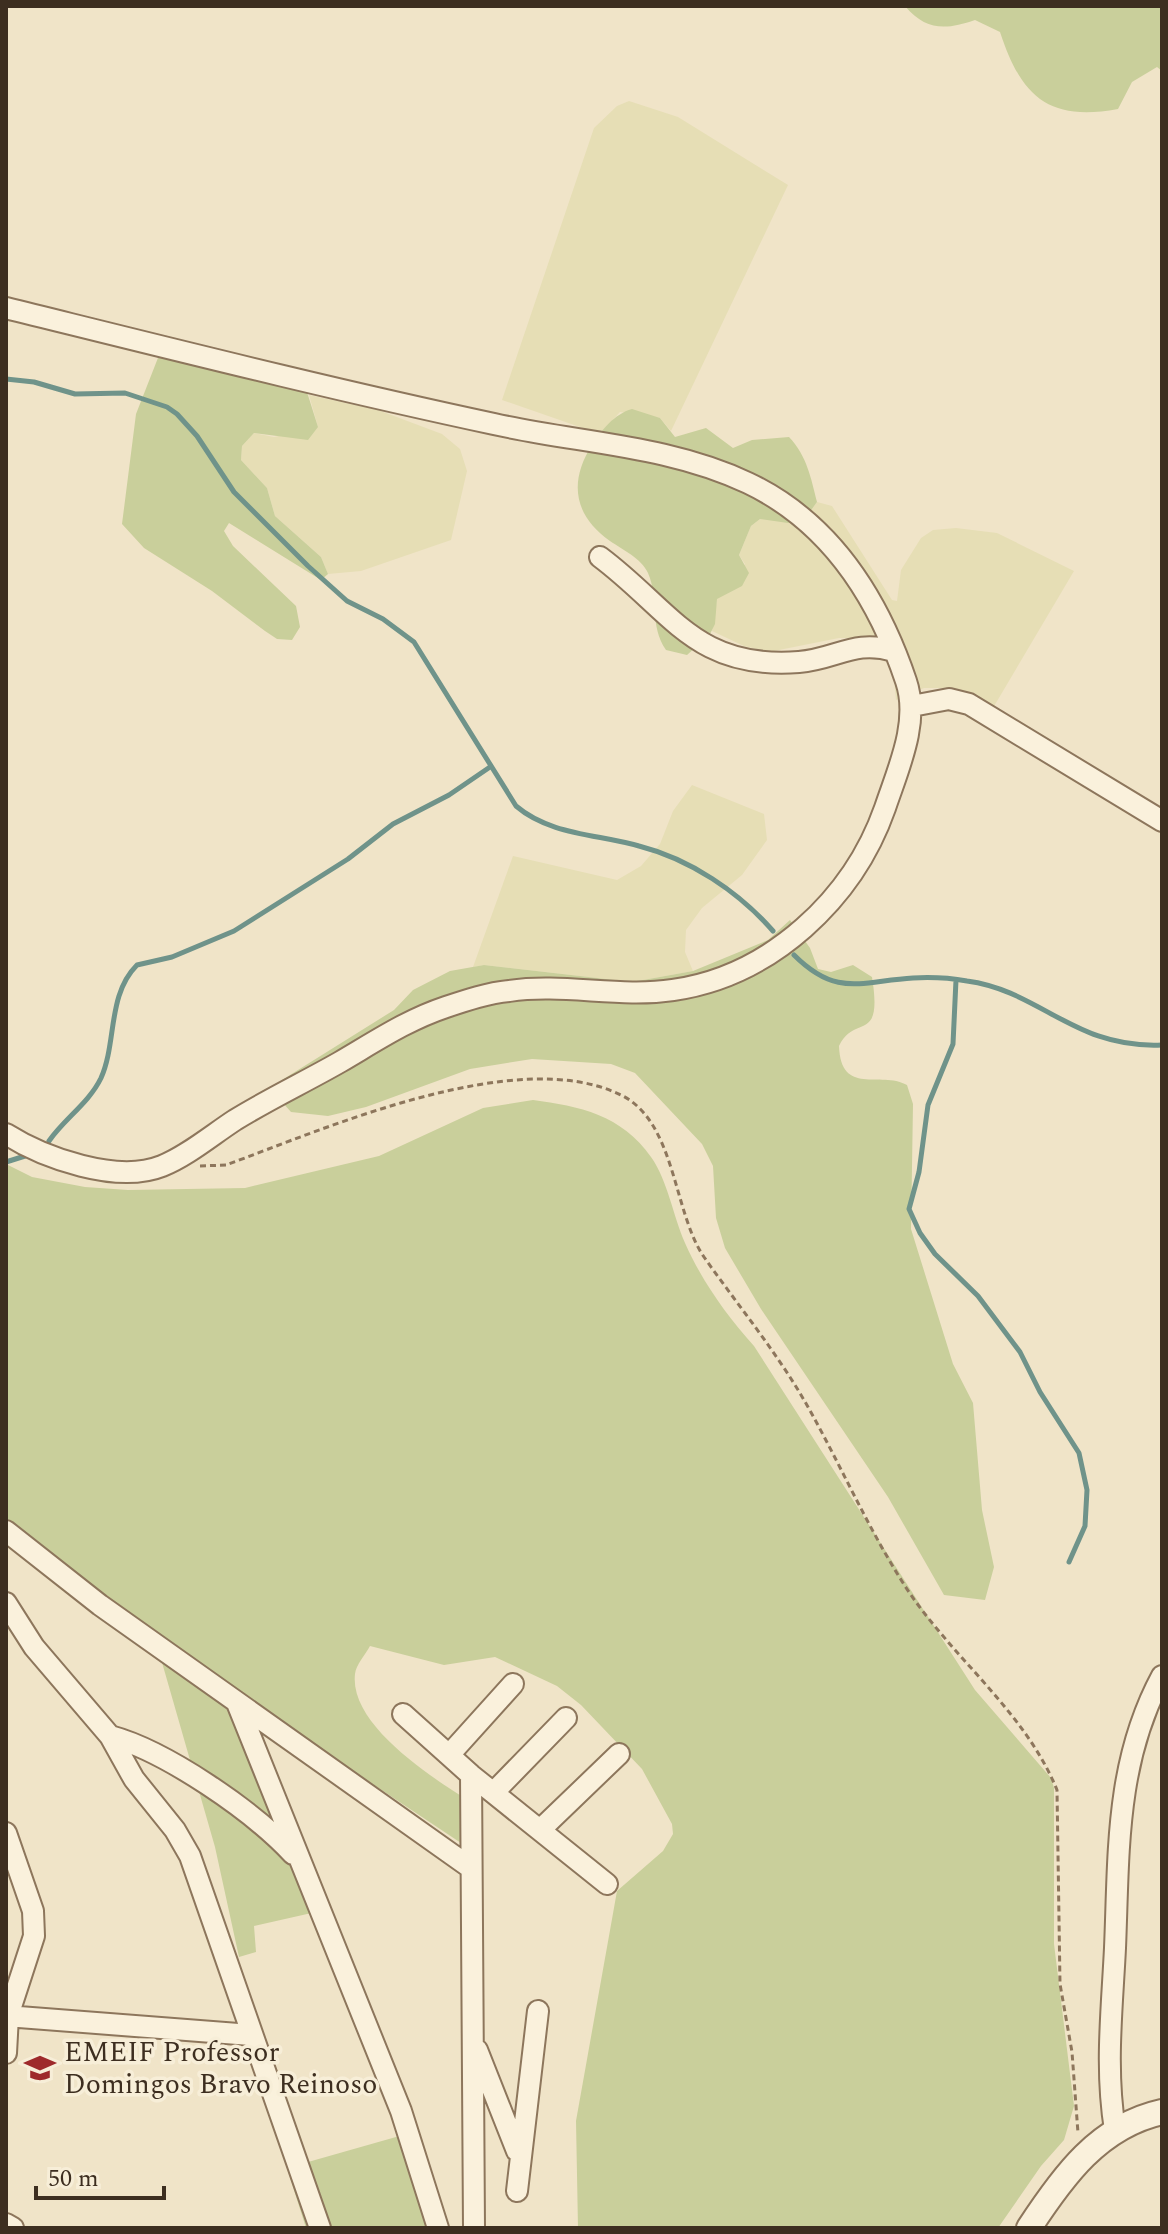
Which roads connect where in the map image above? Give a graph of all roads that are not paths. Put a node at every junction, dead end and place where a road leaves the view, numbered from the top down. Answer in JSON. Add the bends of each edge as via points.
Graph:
{"nodes":[{"id":1,"x":6,"y":308,"type":"edge"},
{"id":2,"x":600,"y":557,"type":"dead end"},
{"id":3,"x":894,"y":651,"type":"junction"},
{"id":4,"x":912,"y":706,"type":"junction"},
{"id":5,"x":1162,"y":821,"type":"edge"},
{"id":6,"x":6,"y":1134,"type":"edge"},
{"id":7,"x":6,"y":1531,"type":"edge"},
{"id":8,"x":6,"y":1603,"type":"edge"},
{"id":9,"x":1162,"y":1676,"type":"edge"},
{"id":10,"x":513,"y":1684,"type":"dead end"},
{"id":11,"x":237,"y":1703,"type":"junction"},
{"id":12,"x":403,"y":1714,"type":"dead end"},
{"id":13,"x":566,"y":1718,"type":"dead end"},
{"id":14,"x":110,"y":1736,"type":"junction"},
{"id":15,"x":619,"y":1754,"type":"dead end"},
{"id":16,"x":449,"y":1755,"type":"junction"},
{"id":17,"x":471,"y":1775,"type":"junction"},
{"id":18,"x":494,"y":1792,"type":"junction"},
{"id":19,"x":540,"y":1830,"type":"junction"},
{"id":20,"x":6,"y":1833,"type":"edge"},
{"id":21,"x":302,"y":1863,"type":"junction"},
{"id":22,"x":13,"y":1867,"type":"edge"},
{"id":23,"x":471,"y":1868,"type":"junction"},
{"id":24,"x":607,"y":1884,"type":"dead end"},
{"id":25,"x":538,"y":2011,"type":"dead end"},
{"id":26,"x":7,"y":2016,"type":"edge"},
{"id":27,"x":251,"y":2035,"type":"junction"},
{"id":28,"x":473,"y":2041,"type":"junction"},
{"id":29,"x":6,"y":2053,"type":"edge"},
{"id":30,"x":1162,"y":2112,"type":"edge"},
{"id":31,"x":1115,"y":2130,"type":"junction"},
{"id":32,"x":519,"y":2154,"type":"junction"},
{"id":33,"x":517,"y":2191,"type":"dead end"},
{"id":34,"x":6,"y":2224,"type":"edge"},
{"id":35,"x":13,"y":2228,"type":"edge"},
{"id":36,"x":320,"y":2228,"type":"edge"},
{"id":37,"x":438,"y":2228,"type":"edge"},
{"id":38,"x":474,"y":2228,"type":"edge"},
{"id":39,"x":1029,"y":2228,"type":"edge"}],
"edges":[{"from":1,"to":3,"type":"street","via":[[379,400],[701,464],[752,484],[839,552],[864,586]]},
{"from":2,"to":3,"type":"street","via":[[680,630],[714,650],[771,662],[817,660],[865,645]]},
{"from":3,"to":4,"type":"street"},
{"from":4,"to":5,"type":"street","via":[[949,699],[969,704]]},
{"from":4,"to":6,"type":"street","via":[[897,773],[866,852],[809,927],[758,960],[709,982],[670,991],[513,990],[411,1019],[159,1168],[117,1171],[84,1166],[49,1156]]},
{"from":7,"to":11,"type":"street"},
{"from":8,"to":14,"type":"street","via":[[34,1647]]},
{"from":9,"to":31,"type":"street","via":[[1126,1773],[1119,1819],[1108,2030]]},
{"from":10,"to":16,"type":"street"},
{"from":11,"to":21,"type":"street"},
{"from":11,"to":23,"type":"street"},
{"from":12,"to":16,"type":"street"},
{"from":13,"to":18,"type":"street"},
{"from":14,"to":21,"type":"street","via":[[138,1743],[221,1795],[270,1829]]},
{"from":14,"to":27,"type":"street","via":[[190,1856]]},
{"from":15,"to":19,"type":"street"},
{"from":16,"to":17,"type":"street"},
{"from":17,"to":18,"type":"street"},
{"from":17,"to":23,"type":"street"},
{"from":18,"to":19,"type":"street"},
{"from":19,"to":24,"type":"street"},
{"from":20,"to":22,"type":"street"},
{"from":21,"to":37,"type":"street","via":[[401,2111]]},
{"from":22,"to":26,"type":"street","via":[[33,1911],[34,1936]]},
{"from":23,"to":28,"type":"street"},
{"from":25,"to":32,"type":"street"},
{"from":26,"to":27,"type":"street"},
{"from":26,"to":29,"type":"street"},
{"from":27,"to":36,"type":"street"},
{"from":28,"to":32,"type":"street"},
{"from":28,"to":38,"type":"street"},
{"from":30,"to":31,"type":"street"},
{"from":31,"to":39,"type":"street","via":[[1080,2157]]},
{"from":32,"to":33,"type":"street"},
{"from":34,"to":35,"type":"street"}]}
